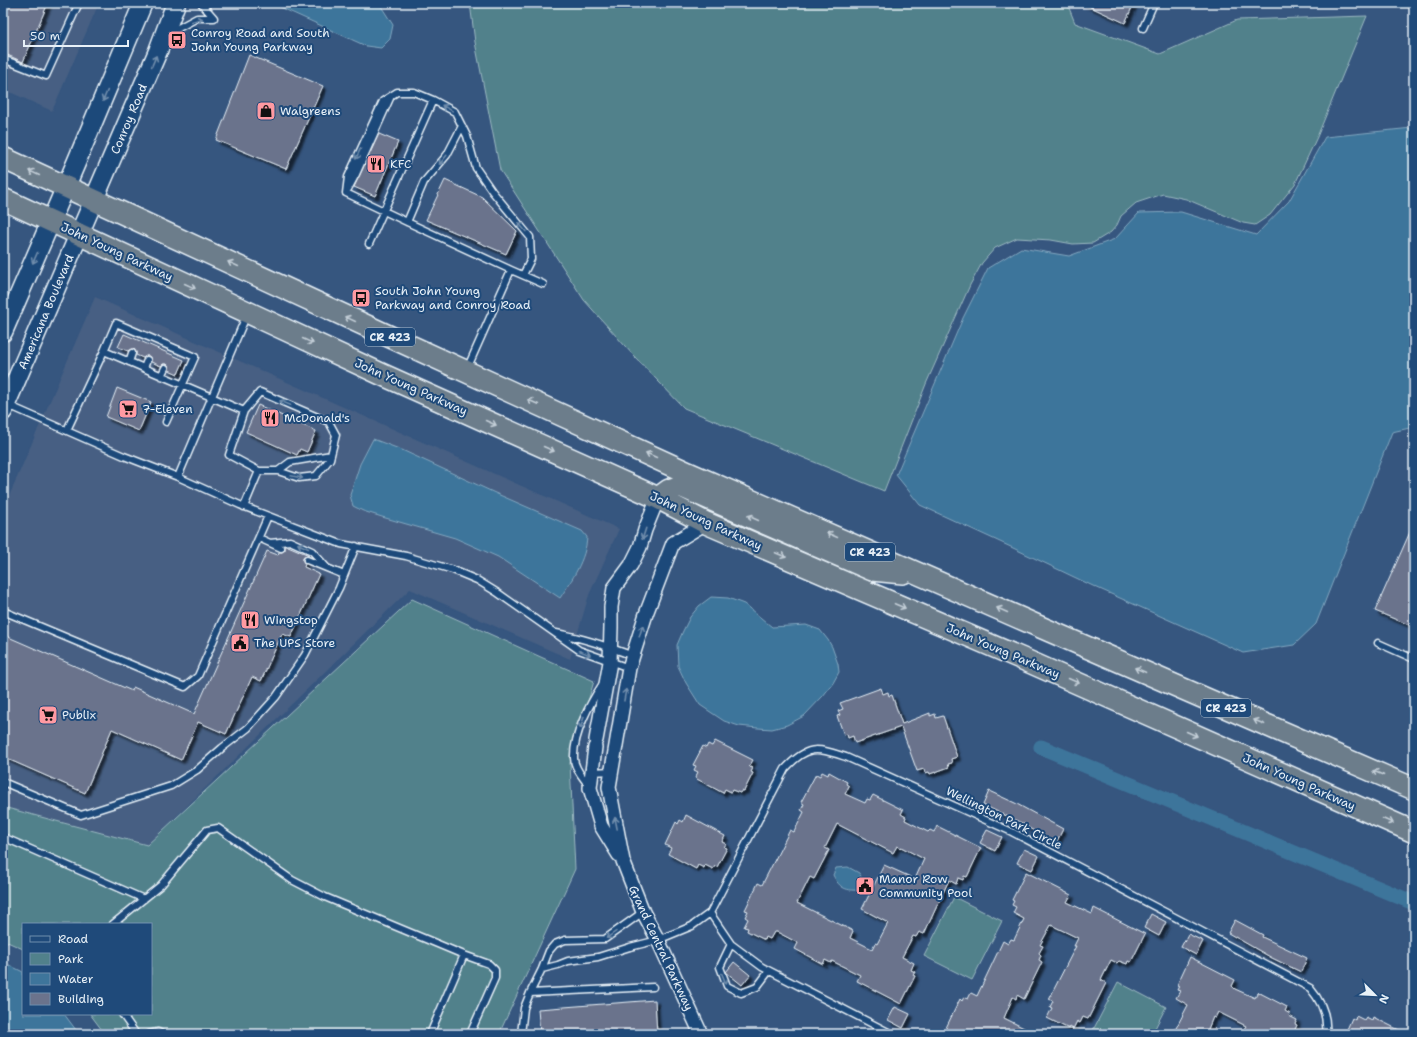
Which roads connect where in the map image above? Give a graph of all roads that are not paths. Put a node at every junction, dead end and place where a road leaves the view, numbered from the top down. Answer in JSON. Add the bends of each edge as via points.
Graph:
{"nodes":[{"id":1,"x":79,"y":3,"type":"edge"},
{"id":2,"x":143,"y":3,"type":"edge"},
{"id":3,"x":176,"y":3,"type":"edge"},
{"id":4,"x":202,"y":3,"type":"edge"},
{"id":5,"x":1154,"y":3,"type":"edge"},
{"id":6,"x":1143,"y":28,"type":"dead end"},
{"id":7,"x":164,"y":36,"type":"junction"},
{"id":8,"x":3,"y":60,"type":"edge"},
{"id":9,"x":433,"y":100,"type":"junction"},
{"id":10,"x":462,"y":126,"type":"junction"},
{"id":11,"x":3,"y":158,"type":"edge"},
{"id":12,"x":66,"y":187,"type":"junction"},
{"id":13,"x":3,"y":199,"type":"edge"},
{"id":14,"x":94,"y":200,"type":"junction"},
{"id":15,"x":383,"y":211,"type":"junction"},
{"id":16,"x":51,"y":222,"type":"junction"},
{"id":17,"x":407,"y":222,"type":"junction"},
{"id":18,"x":79,"y":235,"type":"junction"},
{"id":19,"x":369,"y":244,"type":"dead end"},
{"id":20,"x":511,"y":270,"type":"junction"},
{"id":21,"x":523,"y":275,"type":"junction"},
{"id":22,"x":543,"y":284,"type":"dead end"},
{"id":23,"x":247,"y":312,"type":"junction"},
{"id":24,"x":3,"y":332,"type":"edge"},
{"id":25,"x":142,"y":334,"type":"junction"},
{"id":26,"x":139,"y":340,"type":"dead end"},
{"id":27,"x":156,"y":340,"type":"junction"},
{"id":28,"x":153,"y":347,"type":"dead end"},
{"id":29,"x":174,"y":348,"type":"junction"},
{"id":30,"x":104,"y":351,"type":"junction"},
{"id":31,"x":132,"y":354,"type":"dead end"},
{"id":32,"x":170,"y":354,"type":"dead end"},
{"id":33,"x":147,"y":360,"type":"dead end"},
{"id":34,"x":129,"y":362,"type":"junction"},
{"id":35,"x":144,"y":368,"type":"junction"},
{"id":36,"x":164,"y":368,"type":"dead end"},
{"id":37,"x":466,"y":371,"type":"junction"},
{"id":38,"x":161,"y":376,"type":"junction"},
{"id":39,"x":183,"y":385,"type":"junction"},
{"id":40,"x":211,"y":397,"type":"junction"},
{"id":41,"x":4,"y":408,"type":"edge"},
{"id":42,"x":244,"y":411,"type":"junction"},
{"id":43,"x":166,"y":422,"type":"dead end"},
{"id":44,"x":66,"y":430,"type":"junction"},
{"id":45,"x":331,"y":455,"type":"junction"},
{"id":46,"x":259,"y":471,"type":"junction"},
{"id":47,"x":278,"y":471,"type":"junction"},
{"id":48,"x":597,"y":471,"type":"junction"},
{"id":49,"x":686,"y":472,"type":"junction"},
{"id":50,"x":178,"y":477,"type":"junction"},
{"id":51,"x":658,"y":498,"type":"junction"},
{"id":52,"x":244,"y":507,"type":"junction"},
{"id":53,"x":268,"y":516,"type":"junction"},
{"id":54,"x":706,"y":523,"type":"junction"},
{"id":55,"x":259,"y":538,"type":"junction"},
{"id":56,"x":270,"y":543,"type":"junction"},
{"id":57,"x":356,"y":546,"type":"junction"},
{"id":58,"x":281,"y":548,"type":"dead end"},
{"id":59,"x":307,"y":560,"type":"dead end"},
{"id":60,"x":327,"y":568,"type":"junction"},
{"id":61,"x":920,"y":574,"type":"junction"},
{"id":62,"x":344,"y":575,"type":"junction"},
{"id":63,"x":3,"y":611,"type":"edge"},
{"id":64,"x":552,"y":632,"type":"junction"},
{"id":65,"x":1378,"y":643,"type":"dead end"},
{"id":66,"x":610,"y":647,"type":"junction"},
{"id":67,"x":1414,"y":659,"type":"edge"},
{"id":68,"x":610,"y":662,"type":"junction"},
{"id":69,"x":631,"y":662,"type":"junction"},
{"id":70,"x":608,"y":677,"type":"junction"},
{"id":71,"x":612,"y":771,"type":"junction"},
{"id":72,"x":592,"y":772,"type":"junction"},
{"id":73,"x":3,"y":782,"type":"edge"},
{"id":74,"x":590,"y":788,"type":"junction"},
{"id":75,"x":1414,"y":789,"type":"edge"},
{"id":76,"x":1414,"y":832,"type":"edge"},
{"id":77,"x":3,"y":837,"type":"edge"},
{"id":78,"x":623,"y":862,"type":"junction"},
{"id":79,"x":144,"y":899,"type":"junction"},
{"id":80,"x":643,"y":912,"type":"junction"},
{"id":81,"x":710,"y":913,"type":"junction"},
{"id":82,"x":114,"y":923,"type":"edge"},
{"id":83,"x":658,"y":940,"type":"junction"},
{"id":84,"x":731,"y":944,"type":"junction"},
{"id":85,"x":464,"y":955,"type":"junction"},
{"id":86,"x":542,"y":969,"type":"junction"},
{"id":87,"x":769,"y":971,"type":"junction"},
{"id":88,"x":653,"y":987,"type":"dead end"},
{"id":89,"x":530,"y":993,"type":"junction"},
{"id":90,"x":123,"y":1015,"type":"edge"},
{"id":91,"x":136,"y":1034,"type":"edge"},
{"id":92,"x":149,"y":1034,"type":"edge"},
{"id":93,"x":162,"y":1034,"type":"edge"},
{"id":94,"x":430,"y":1034,"type":"edge"},
{"id":95,"x":470,"y":1034,"type":"edge"},
{"id":96,"x":522,"y":1034,"type":"edge"},
{"id":97,"x":701,"y":1034,"type":"edge"},
{"id":98,"x":892,"y":1034,"type":"edge"},
{"id":99,"x":1326,"y":1034,"type":"edge"}],
"edges":[{"from":1,"to":8,"type":"lane","via":[[46,76]]},
{"from":2,"to":12,"type":"main road","one_way":true},
{"from":3,"to":7,"type":"main road","name":"Conroy Road"},
{"from":7,"to":4,"type":"lane","one_way":true,"via":[[198,18],[214,18]]},
{"from":5,"to":6,"type":"lane"},
{"from":14,"to":7,"type":"main road","name":"Conroy Road","one_way":true},
{"from":10,"to":9,"type":"lane","one_way":true,"via":[[455,112]]},
{"from":9,"to":15,"type":"lane"},
{"from":9,"to":15,"type":"lane","one_way":true,"via":[[414,92],[397,92],[383,101],[348,177],[346,193]]},
{"from":10,"to":17,"type":"lane","one_way":true,"via":[[447,155],[424,182]]},
{"from":21,"to":10,"type":"lane","one_way":true,"via":[[531,259],[530,237],[476,168]]},
{"from":12,"to":11,"type":"highway","number":"CR 423","one_way":true},
{"from":12,"to":14,"type":"highway","number":"CR 423"},
{"from":12,"to":16,"type":"main road"},
{"from":13,"to":16,"type":"highway","name":"John Young Parkway"},
{"from":14,"to":18,"type":"main road","name":"Conroy Road"},
{"from":37,"to":14,"type":"highway","number":"CR 423","one_way":true},
{"from":15,"to":17,"type":"lane"},
{"from":15,"to":19,"type":"lane"},
{"from":16,"to":18,"type":"highway","name":"John Young Parkway"},
{"from":16,"to":24,"type":"main road","one_way":true},
{"from":17,"to":20,"type":"lane"},
{"from":18,"to":23,"type":"highway","name":"John Young Parkway","one_way":true},
{"from":18,"to":41,"type":"main road","name":"Americana Boulevard"},
{"from":20,"to":21,"type":"lane"},
{"from":20,"to":37,"type":"lane"},
{"from":21,"to":22,"type":"lane"},
{"from":23,"to":40,"type":"lane"},
{"from":23,"to":48,"type":"highway","name":"John Young Parkway","one_way":true},
{"from":25,"to":26,"type":"lane"},
{"from":25,"to":27,"type":"lane"},
{"from":25,"to":30,"type":"lane","via":[[116,323]]},
{"from":27,"to":28,"type":"lane"},
{"from":27,"to":29,"type":"lane"},
{"from":29,"to":32,"type":"lane"},
{"from":29,"to":39,"type":"lane","via":[[195,357]]},
{"from":30,"to":34,"type":"lane"},
{"from":30,"to":44,"type":"lane"},
{"from":31,"to":34,"type":"lane"},
{"from":33,"to":35,"type":"lane"},
{"from":34,"to":35,"type":"lane"},
{"from":35,"to":38,"type":"lane"},
{"from":36,"to":38,"type":"lane"},
{"from":49,"to":37,"type":"highway","number":"CR 423","one_way":true},
{"from":38,"to":39,"type":"lane"},
{"from":39,"to":40,"type":"lane"},
{"from":39,"to":43,"type":"lane"},
{"from":40,"to":42,"type":"lane"},
{"from":40,"to":50,"type":"lane"},
{"from":41,"to":44,"type":"lane"},
{"from":45,"to":42,"type":"lane","one_way":true,"via":[[336,435],[329,422],[260,392]]},
{"from":42,"to":46,"type":"lane","via":[[228,454]]},
{"from":44,"to":50,"type":"lane"},
{"from":45,"to":47,"type":"lane","via":[[290,462]]},
{"from":47,"to":45,"type":"lane","one_way":true,"via":[[299,478],[316,476]]},
{"from":46,"to":47,"type":"lane"},
{"from":46,"to":52,"type":"lane"},
{"from":48,"to":49,"type":"highway","via":[[613,472],[655,485]]},
{"from":48,"to":51,"type":"highway","name":"John Young Parkway"},
{"from":61,"to":49,"type":"highway","number":"CR 423","one_way":true},
{"from":50,"to":52,"type":"lane"},
{"from":51,"to":54,"type":"highway","name":"John Young Parkway"},
{"from":61,"to":51,"type":"highway","one_way":true,"via":[[872,570],[680,486]]},
{"from":51,"to":66,"type":"street","name":"Grand Central Parkway","one_way":true,"via":[[640,547],[631,565],[614,588]]},
{"from":52,"to":53,"type":"lane"},
{"from":53,"to":55,"type":"lane"},
{"from":53,"to":57,"type":"lane","via":[[341,544]]},
{"from":69,"to":54,"type":"street","name":"Grand Central Parkway","one_way":true,"via":[[673,542]]},
{"from":54,"to":76,"type":"highway","name":"John Young Parkway","one_way":true,"via":[[1025,660]]},
{"from":55,"to":56,"type":"lane"},
{"from":55,"to":63,"type":"lane","via":[[198,676],[185,687]]},
{"from":56,"to":58,"type":"lane"},
{"from":60,"to":56,"type":"lane","one_way":true,"via":[[312,551],[290,541]]},
{"from":57,"to":62,"type":"lane"},
{"from":57,"to":64,"type":"lane","via":[[406,556],[477,580]]},
{"from":59,"to":60,"type":"lane"},
{"from":60,"to":62,"type":"lane"},
{"from":75,"to":61,"type":"highway","number":"CR 423","one_way":true},
{"from":62,"to":73,"type":"lane","via":[[305,655],[276,697],[248,728],[198,770],[171,786],[81,815]]},
{"from":64,"to":66,"type":"lane"},
{"from":64,"to":68,"type":"lane","one_way":true,"via":[[579,650]]},
{"from":65,"to":67,"type":"lane"},
{"from":66,"to":68,"type":"street","name":"Grand Central Parkway"},
{"from":66,"to":69,"type":"lane"},
{"from":68,"to":69,"type":"lane"},
{"from":68,"to":70,"type":"street","name":"Grand Central Parkway"},
{"from":71,"to":69,"type":"street","name":"Grand Central Parkway","one_way":true},
{"from":70,"to":72,"type":"street","name":"Grand Central Parkway"},
{"from":70,"to":74,"type":"lane","one_way":true,"via":[[585,715],[575,750],[577,769]]},
{"from":71,"to":72,"type":"lane"},
{"from":78,"to":71,"type":"street","name":"Grand Central Parkway","one_way":true,"via":[[609,787]]},
{"from":72,"to":74,"type":"street","name":"Grand Central Parkway"},
{"from":74,"to":78,"type":"street","name":"Grand Central Parkway","via":[[601,826]]},
{"from":77,"to":79,"type":"lane"},
{"from":78,"to":80,"type":"street","name":"Grand Central Parkway"},
{"from":79,"to":82,"type":"lane"},
{"from":79,"to":85,"type":"lane","via":[[161,884],[207,830],[218,828],[292,880],[325,897]]},
{"from":80,"to":83,"type":"street","name":"Grand Central Parkway"},
{"from":80,"to":86,"type":"lane","one_way":true,"via":[[605,939],[565,940],[556,944],[549,951]]},
{"from":81,"to":83,"type":"lane","name":"Wellington Park Circle","via":[[692,926]]},
{"from":81,"to":84,"type":"lane"},
{"from":81,"to":99,"type":"lane","name":"Wellington Park Circle","via":[[785,769],[806,751],[823,750],[846,757],[1012,832],[1310,988],[1324,1008]]},
{"from":83,"to":86,"type":"lane","name":"Wellington Park Circle"},
{"from":83,"to":97,"type":"street","name":"Grand Central Parkway"},
{"from":84,"to":87,"type":"lane"},
{"from":84,"to":87,"type":"lane","one_way":true,"via":[[720,967],[727,986],[741,993],[758,987]]},
{"from":85,"to":94,"type":"lane"},
{"from":85,"to":95,"type":"lane","via":[[490,964],[495,970]]},
{"from":86,"to":89,"type":"lane"},
{"from":87,"to":98,"type":"lane"},
{"from":88,"to":89,"type":"lane"},
{"from":89,"to":96,"type":"lane","via":[[524,1008]]},
{"from":90,"to":91,"type":"lane"},
{"from":92,"to":93,"type":"lane"}]}
